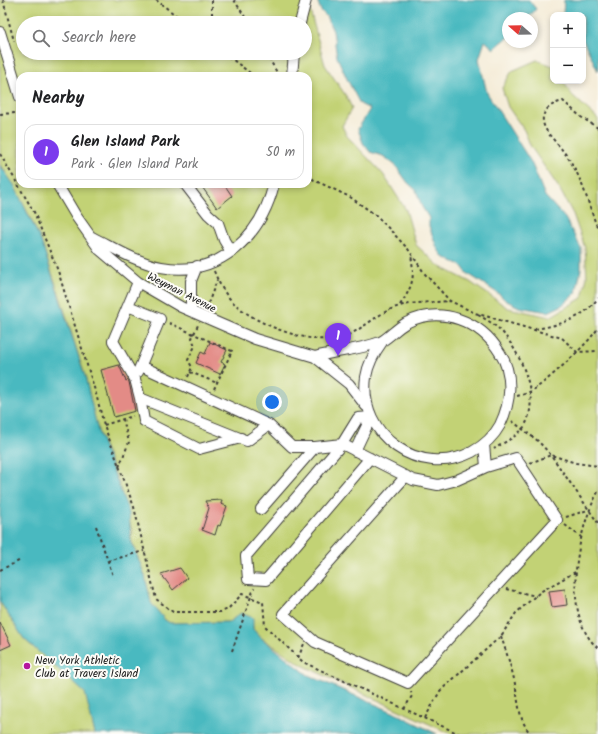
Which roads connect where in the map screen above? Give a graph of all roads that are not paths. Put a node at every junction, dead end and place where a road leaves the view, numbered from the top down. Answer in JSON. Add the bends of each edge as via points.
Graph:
{"nodes":[{"id":1,"x":306,"y":0,"type":"edge"},
{"id":2,"x":302,"y":16,"type":"edge"},
{"id":3,"x":0,"y":32,"type":"edge"},
{"id":4,"x":293,"y":60,"type":"edge"},
{"id":5,"x":292,"y":72,"type":"edge"},
{"id":6,"x":16,"y":84,"type":"edge"},
{"id":7,"x":60,"y":188,"type":"edge"},
{"id":8,"x":188,"y":188,"type":"edge"},
{"id":9,"x":273,"y":188,"type":"edge"},
{"id":10,"x":90,"y":236,"type":"junction"},
{"id":11,"x":224,"y":240,"type":"junction"},
{"id":12,"x":232,"y":252,"type":"junction"},
{"id":13,"x":219,"y":259,"type":"junction"},
{"id":14,"x":197,"y":266,"type":"junction"},
{"id":15,"x":138,"y":282,"type":"junction"},
{"id":16,"x":128,"y":306,"type":"junction"},
{"id":17,"x":191,"y":311,"type":"junction"},
{"id":18,"x":382,"y":342,"type":"junction"},
{"id":19,"x":315,"y":357,"type":"junction"},
{"id":20,"x":141,"y":366,"type":"junction"},
{"id":21,"x":135,"y":379,"type":"junction"},
{"id":22,"x":140,"y":398,"type":"junction"},
{"id":23,"x":369,"y":412,"type":"junction"},
{"id":24,"x":269,"y":425,"type":"junction"},
{"id":25,"x":241,"y":438,"type":"junction"},
{"id":26,"x":342,"y":444,"type":"junction"},
{"id":27,"x":484,"y":444,"type":"junction"},
{"id":28,"x":315,"y":448,"type":"junction"},
{"id":29,"x":355,"y":451,"type":"junction"},
{"id":30,"x":370,"y":458,"type":"junction"},
{"id":31,"x":486,"y":467,"type":"junction"},
{"id":32,"x":406,"y":476,"type":"junction"},
{"id":33,"x":261,"y":509,"type":"dead end"}],
"edges":[{"from":1,"to":2,"type":"street"},
{"from":3,"to":6,"type":"street"},
{"from":4,"to":5,"type":"street"},
{"from":7,"to":10,"type":"street","name":"Weyman Avenue"},
{"from":8,"to":11,"type":"street","via":[[218,223]]},
{"from":9,"to":12,"type":"street","via":[[254,231]]},
{"from":10,"to":14,"type":"street","via":[[156,266]]},
{"from":10,"to":15,"type":"street","name":"Weyman Avenue","via":[[104,254]]},
{"from":11,"to":12,"type":"street"},
{"from":11,"to":13,"type":"street"},
{"from":12,"to":13,"type":"street"},
{"from":13,"to":14,"type":"street"},
{"from":14,"to":17,"type":"street","via":[[191,281]]},
{"from":15,"to":16,"type":"street"},
{"from":15,"to":17,"type":"street","name":"Weyman Avenue"},
{"from":16,"to":20,"type":"street","via":[[160,319]]},
{"from":16,"to":21,"type":"street","via":[[113,340]]},
{"from":17,"to":19,"type":"street","name":"Weyman Avenue","via":[[255,339]]},
{"from":18,"to":19,"type":"street"},
{"from":18,"to":23,"type":"street","via":[[373,355],[366,376]]},
{"from":18,"to":27,"type":"street","via":[[400,326],[423,317],[446,316],[467,322],[488,336],[503,357],[508,371],[509,398],[498,428]]},
{"from":19,"to":23,"type":"street","via":[[349,384]]},
{"from":20,"to":21,"type":"street"},
{"from":20,"to":24,"type":"street"},
{"from":21,"to":22,"type":"street"},
{"from":22,"to":25,"type":"street"},
{"from":22,"to":25,"type":"street","via":[[144,422],[199,448]]},
{"from":23,"to":26,"type":"street","via":[[358,418]]},
{"from":23,"to":27,"type":"street","via":[[389,442],[418,458],[449,460],[465,455]]},
{"from":23,"to":29,"type":"street"},
{"from":24,"to":25,"type":"street","via":[[247,441]]},
{"from":24,"to":28,"type":"street","via":[[292,447]]},
{"from":26,"to":28,"type":"street"},
{"from":26,"to":29,"type":"street"},
{"from":26,"to":30,"type":"street","via":[[246,556],[248,579],[266,580]]},
{"from":27,"to":31,"type":"street"},
{"from":28,"to":33,"type":"street"},
{"from":29,"to":30,"type":"street"},
{"from":30,"to":32,"type":"street"},
{"from":31,"to":32,"type":"street","via":[[438,485]]},
{"from":31,"to":32,"type":"street","via":[[516,458],[557,520],[408,683],[315,642],[283,614]]}]}
